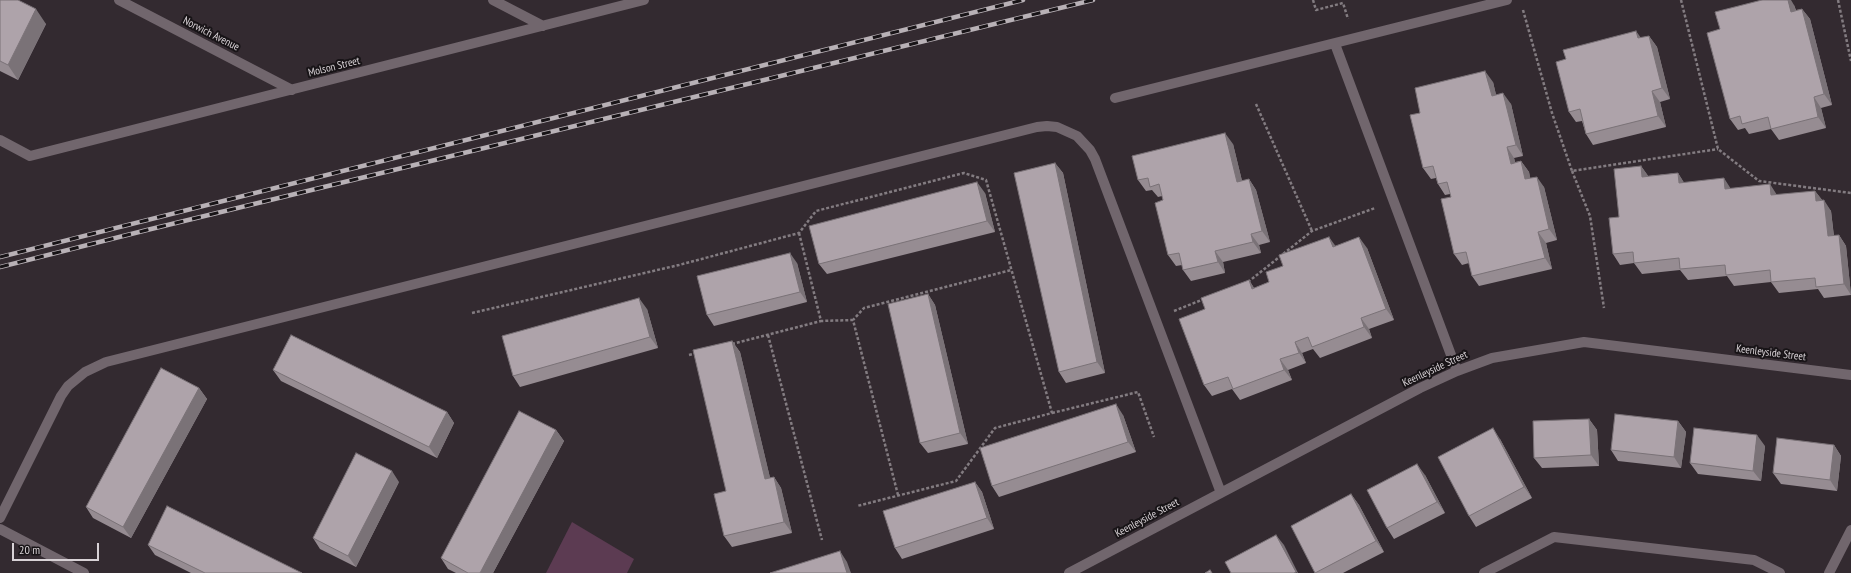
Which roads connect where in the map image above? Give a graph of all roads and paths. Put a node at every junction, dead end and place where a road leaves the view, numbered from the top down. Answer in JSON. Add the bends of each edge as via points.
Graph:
{"nodes":[{"id":1,"x":119,"y":0,"type":"edge"},
{"id":2,"x":493,"y":0,"type":"edge"},
{"id":3,"x":644,"y":0,"type":"edge"},
{"id":4,"x":1313,"y":0,"type":"edge"},
{"id":5,"x":1507,"y":0,"type":"edge"},
{"id":6,"x":1681,"y":0,"type":"edge"},
{"id":7,"x":1838,"y":0,"type":"edge"},
{"id":8,"x":1523,"y":8,"type":"dead end"},
{"id":9,"x":1348,"y":21,"type":"dead end"},
{"id":10,"x":543,"y":26,"type":"junction"},
{"id":11,"x":1335,"y":44,"type":"junction"},
{"id":12,"x":1851,"y":61,"type":"edge"},
{"id":13,"x":292,"y":90,"type":"junction"},
{"id":14,"x":1115,"y":98,"type":"dead end"},
{"id":15,"x":1256,"y":104,"type":"dead end"},
{"id":16,"x":0,"y":140,"type":"edge"},
{"id":17,"x":1718,"y":149,"type":"junction"},
{"id":18,"x":1572,"y":171,"type":"junction"},
{"id":19,"x":1851,"y":193,"type":"edge"},
{"id":20,"x":1394,"y":201,"type":"junction"},
{"id":21,"x":1312,"y":231,"type":"junction"},
{"id":22,"x":799,"y":233,"type":"junction"},
{"id":23,"x":1011,"y":270,"type":"junction"},
{"id":24,"x":1241,"y":285,"type":"edge"},
{"id":25,"x":1206,"y":299,"type":"edge"},
{"id":26,"x":1604,"y":308,"type":"dead end"},
{"id":27,"x":1171,"y":312,"type":"dead end"},
{"id":28,"x":472,"y":313,"type":"dead end"},
{"id":29,"x":853,"y":320,"type":"junction"},
{"id":30,"x":821,"y":321,"type":"junction"},
{"id":31,"x":768,"y":335,"type":"junction"},
{"id":32,"x":725,"y":346,"type":"edge"},
{"id":33,"x":703,"y":352,"type":"edge"},
{"id":34,"x":689,"y":355,"type":"dead end"},
{"id":35,"x":1457,"y":371,"type":"junction"},
{"id":36,"x":1851,"y":375,"type":"edge"},
{"id":37,"x":1052,"y":413,"type":"junction"},
{"id":38,"x":1154,"y":437,"type":"dead end"},
{"id":39,"x":1221,"y":493,"type":"junction"},
{"id":40,"x":898,"y":495,"type":"junction"},
{"id":41,"x":857,"y":506,"type":"dead end"},
{"id":42,"x":0,"y":518,"type":"edge"},
{"id":43,"x":0,"y":529,"type":"edge"},
{"id":44,"x":1851,"y":530,"type":"edge"},
{"id":45,"x":822,"y":540,"type":"dead end"},
{"id":46,"x":84,"y":573,"type":"edge"},
{"id":47,"x":1069,"y":573,"type":"edge"},
{"id":48,"x":1484,"y":573,"type":"edge"},
{"id":49,"x":1780,"y":573,"type":"edge"},
{"id":50,"x":1828,"y":573,"type":"edge"}],
"edges":[{"from":1,"to":13,"type":"street","name":"Norwich Avenue"},
{"from":2,"to":10,"type":"street"},
{"from":3,"to":10,"type":"street","name":"Molson Street"},
{"from":4,"to":9,"type":"path","via":[[1316,10],[1342,3]]},
{"from":5,"to":11,"type":"street"},
{"from":6,"to":17,"type":"path"},
{"from":7,"to":12,"type":"path"},
{"from":8,"to":18,"type":"path","via":[[1552,113]]},
{"from":10,"to":13,"type":"street","name":"Molson Street"},
{"from":11,"to":14,"type":"street"},
{"from":11,"to":20,"type":"street"},
{"from":13,"to":16,"type":"street","name":"Molson Street","via":[[30,156]]},
{"from":15,"to":21,"type":"path"},
{"from":17,"to":18,"type":"path"},
{"from":17,"to":19,"type":"path","via":[[1759,181]]},
{"from":18,"to":26,"type":"path","via":[[1590,216]]},
{"from":20,"to":21,"type":"path"},
{"from":20,"to":35,"type":"street"},
{"from":21,"to":24,"type":"path","via":[[1248,283]]},
{"from":22,"to":23,"type":"path","via":[[816,211],[964,173],[986,180]]},
{"from":22,"to":28,"type":"path","via":[[679,265]]},
{"from":22,"to":30,"type":"path"},
{"from":23,"to":29,"type":"path","via":[[864,308]]},
{"from":23,"to":37,"type":"path"},
{"from":25,"to":27,"type":"path"},
{"from":29,"to":30,"type":"path"},
{"from":29,"to":40,"type":"path"},
{"from":30,"to":31,"type":"path"},
{"from":31,"to":32,"type":"path"},
{"from":31,"to":45,"type":"path"},
{"from":33,"to":34,"type":"path"},
{"from":35,"to":36,"type":"street","name":"Keenleyside Street","via":[[1492,358],[1584,342]]},
{"from":35,"to":39,"type":"street","name":"Keenleyside Street"},
{"from":37,"to":38,"type":"path","via":[[1138,392]]},
{"from":37,"to":40,"type":"path","via":[[995,428],[956,481]]},
{"from":39,"to":42,"type":"street","via":[[1095,160],[1077,136],[1057,127],[1047,126],[106,362],[85,372],[68,386],[61,396]]},
{"from":39,"to":47,"type":"street","name":"Keenleyside Street"},
{"from":40,"to":41,"type":"path"},
{"from":43,"to":46,"type":"street"},
{"from":44,"to":50,"type":"street"},
{"from":48,"to":49,"type":"street","via":[[1554,537],[1754,560]]}]}
